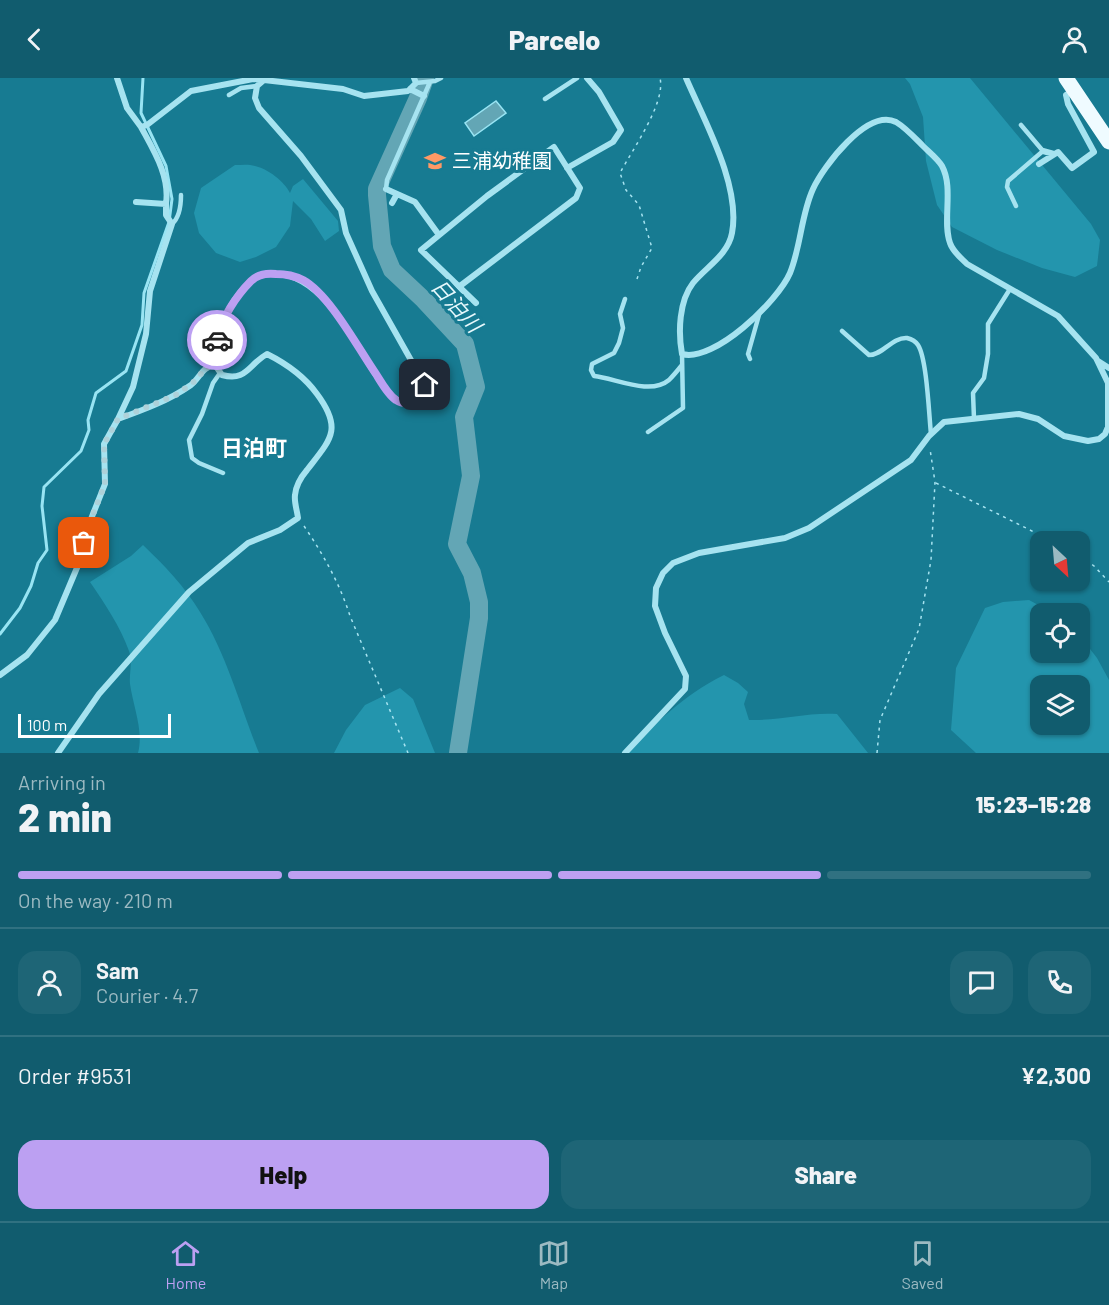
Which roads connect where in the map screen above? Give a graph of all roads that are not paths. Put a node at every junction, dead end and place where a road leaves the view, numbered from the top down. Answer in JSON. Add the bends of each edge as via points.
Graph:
{"nodes":[{"id":1,"x":117,"y":78,"type":"edge"},
{"id":2,"x":441,"y":78,"type":"edge"},
{"id":3,"x":577,"y":78,"type":"edge"},
{"id":4,"x":587,"y":78,"type":"edge"},
{"id":5,"x":686,"y":78,"type":"edge"},
{"id":6,"x":264,"y":80,"type":"junction"},
{"id":7,"x":415,"y":81,"type":"edge"},
{"id":8,"x":433,"y":82,"type":"junction"},
{"id":9,"x":1070,"y":84,"type":"edge"},
{"id":10,"x":257,"y":86,"type":"junction"},
{"id":11,"x":410,"y":89,"type":"junction"},
{"id":12,"x":230,"y":95,"type":"dead end"},
{"id":13,"x":423,"y":96,"type":"junction"},
{"id":14,"x":545,"y":99,"type":"dead end"},
{"id":15,"x":1021,"y":124,"type":"dead end"},
{"id":16,"x":144,"y":126,"type":"junction"},
{"id":17,"x":1109,"y":142,"type":"edge"},
{"id":18,"x":1043,"y":151,"type":"junction"},
{"id":19,"x":1054,"y":154,"type":"junction"},
{"id":20,"x":1039,"y":164,"type":"dead end"},
{"id":21,"x":567,"y":168,"type":"junction"},
{"id":22,"x":386,"y":189,"type":"joint"},
{"id":23,"x":397,"y":194,"type":"junction"},
{"id":24,"x":182,"y":195,"type":"dead end"},
{"id":25,"x":136,"y":202,"type":"dead end"},
{"id":26,"x":392,"y":202,"type":"dead end"},
{"id":27,"x":166,"y":204,"type":"junction"},
{"id":28,"x":1016,"y":206,"type":"dead end"},
{"id":29,"x":172,"y":224,"type":"junction"},
{"id":30,"x":439,"y":236,"type":"junction"},
{"id":31,"x":460,"y":286,"type":"junction"},
{"id":32,"x":1010,"y":288,"type":"junction"},
{"id":33,"x":625,"y":299,"type":"dead end"},
{"id":34,"x":477,"y":303,"type":"dead end"},
{"id":35,"x":760,"y":310,"type":"junction"},
{"id":36,"x":842,"y":331,"type":"dead end"},
{"id":37,"x":682,"y":354,"type":"junction"},
{"id":38,"x":750,"y":359,"type":"dead end"},
{"id":39,"x":1098,"y":361,"type":"junction"},
{"id":40,"x":682,"y":365,"type":"junction"},
{"id":41,"x":215,"y":366,"type":"junction"},
{"id":42,"x":1109,"y":368,"type":"edge"},
{"id":43,"x":220,"y":373,"type":"junction"},
{"id":44,"x":974,"y":418,"type":"junction"},
{"id":45,"x":118,"y":419,"type":"junction"},
{"id":46,"x":648,"y":432,"type":"dead end"},
{"id":47,"x":930,"y":435,"type":"junction"},
{"id":48,"x":223,"y":473,"type":"dead end"},
{"id":49,"x":0,"y":675,"type":"edge"},
{"id":50,"x":58,"y":753,"type":"edge"},
{"id":51,"x":625,"y":753,"type":"edge"}],
"edges":[{"from":1,"to":16,"type":"street","via":[[127,108]]},
{"from":2,"to":8,"type":"lane"},
{"from":3,"to":14,"type":"lane"},
{"from":4,"to":21,"type":"street","via":[[621,130],[613,142]]},
{"from":5,"to":37,"type":"street","via":[[728,177],[734,211],[732,236],[722,254],[692,284],[685,300]]},
{"from":6,"to":10,"type":"street"},
{"from":6,"to":11,"type":"street","via":[[343,89],[364,96]]},
{"from":6,"to":16,"type":"street","via":[[192,91]]},
{"from":7,"to":8,"type":"lane"},
{"from":7,"to":11,"type":"street"},
{"from":8,"to":13,"type":"lane"},
{"from":9,"to":17,"type":"main road"},
{"from":9,"to":19,"type":"street","via":[[1068,104],[1094,152],[1072,168],[1058,152]]},
{"from":10,"to":12,"type":"lane","via":[[241,88]]},
{"from":10,"to":41,"type":"street","via":[[255,98],[259,108],[341,210],[346,233],[372,291],[425,385],[422,399],[410,404],[396,400],[319,293],[303,280],[285,274],[254,277],[244,288],[218,332]]},
{"from":11,"to":13,"type":"street"},
{"from":13,"to":22,"type":"lane"},
{"from":15,"to":18,"type":"lane"},
{"from":16,"to":27,"type":"street","via":[[162,167]]},
{"from":18,"to":19,"type":"street"},
{"from":18,"to":28,"type":"lane","via":[[1008,181]]},
{"from":19,"to":20,"type":"street"},
{"from":21,"to":30,"type":"street","via":[[554,147]]},
{"from":21,"to":31,"type":"street","via":[[580,188],[576,198]]},
{"from":22,"to":23,"type":"street"},
{"from":23,"to":26,"type":"street"},
{"from":23,"to":30,"type":"street","via":[[415,202]]},
{"from":24,"to":29,"type":"lane"},
{"from":25,"to":27,"type":"street"},
{"from":27,"to":29,"type":"street","via":[[166,215]]},
{"from":29,"to":45,"type":"street","via":[[150,291],[146,334],[133,387]]},
{"from":30,"to":31,"type":"street","via":[[421,250]]},
{"from":31,"to":34,"type":"street"},
{"from":32,"to":35,"type":"street","via":[[956,254],[949,241],[947,181],[942,165],[894,121],[878,120],[861,129],[824,170],[812,190],[789,273]]},
{"from":32,"to":39,"type":"street","via":[[1058,316]]},
{"from":32,"to":44,"type":"lane","via":[[988,324],[984,378],[973,393]]},
{"from":33,"to":40,"type":"lane","via":[[619,344],[614,353],[592,364],[594,376],[633,386],[654,385],[667,381]]},
{"from":35,"to":37,"type":"street","via":[[740,331],[704,353]]},
{"from":35,"to":38,"type":"lane","via":[[747,354]]},
{"from":36,"to":47,"type":"lane","via":[[869,356],[896,340],[907,338],[920,346]]},
{"from":37,"to":40,"type":"lane"},
{"from":39,"to":42,"type":"street"},
{"from":39,"to":44,"type":"street","via":[[1108,383],[1108,427],[1099,439],[1064,436],[1038,419],[1019,414]]},
{"from":40,"to":46,"type":"lane","via":[[683,408]]},
{"from":41,"to":43,"type":"street"},
{"from":41,"to":45,"type":"street","via":[[206,368],[176,395]]},
{"from":43,"to":48,"type":"lane","via":[[189,440],[192,458]]},
{"from":43,"to":50,"type":"street","via":[[234,379],[267,354],[309,383],[330,411],[332,430],[325,447],[300,479],[295,495],[298,518],[248,543],[189,592],[99,694]]},
{"from":44,"to":47,"type":"street","via":[[944,422]]},
{"from":45,"to":49,"type":"street","via":[[104,444],[105,484],[55,620],[27,655]]},
{"from":47,"to":51,"type":"street","via":[[911,460],[809,528],[785,538],[699,553],[673,562],[656,588],[655,606],[686,676],[685,689]]}]}
